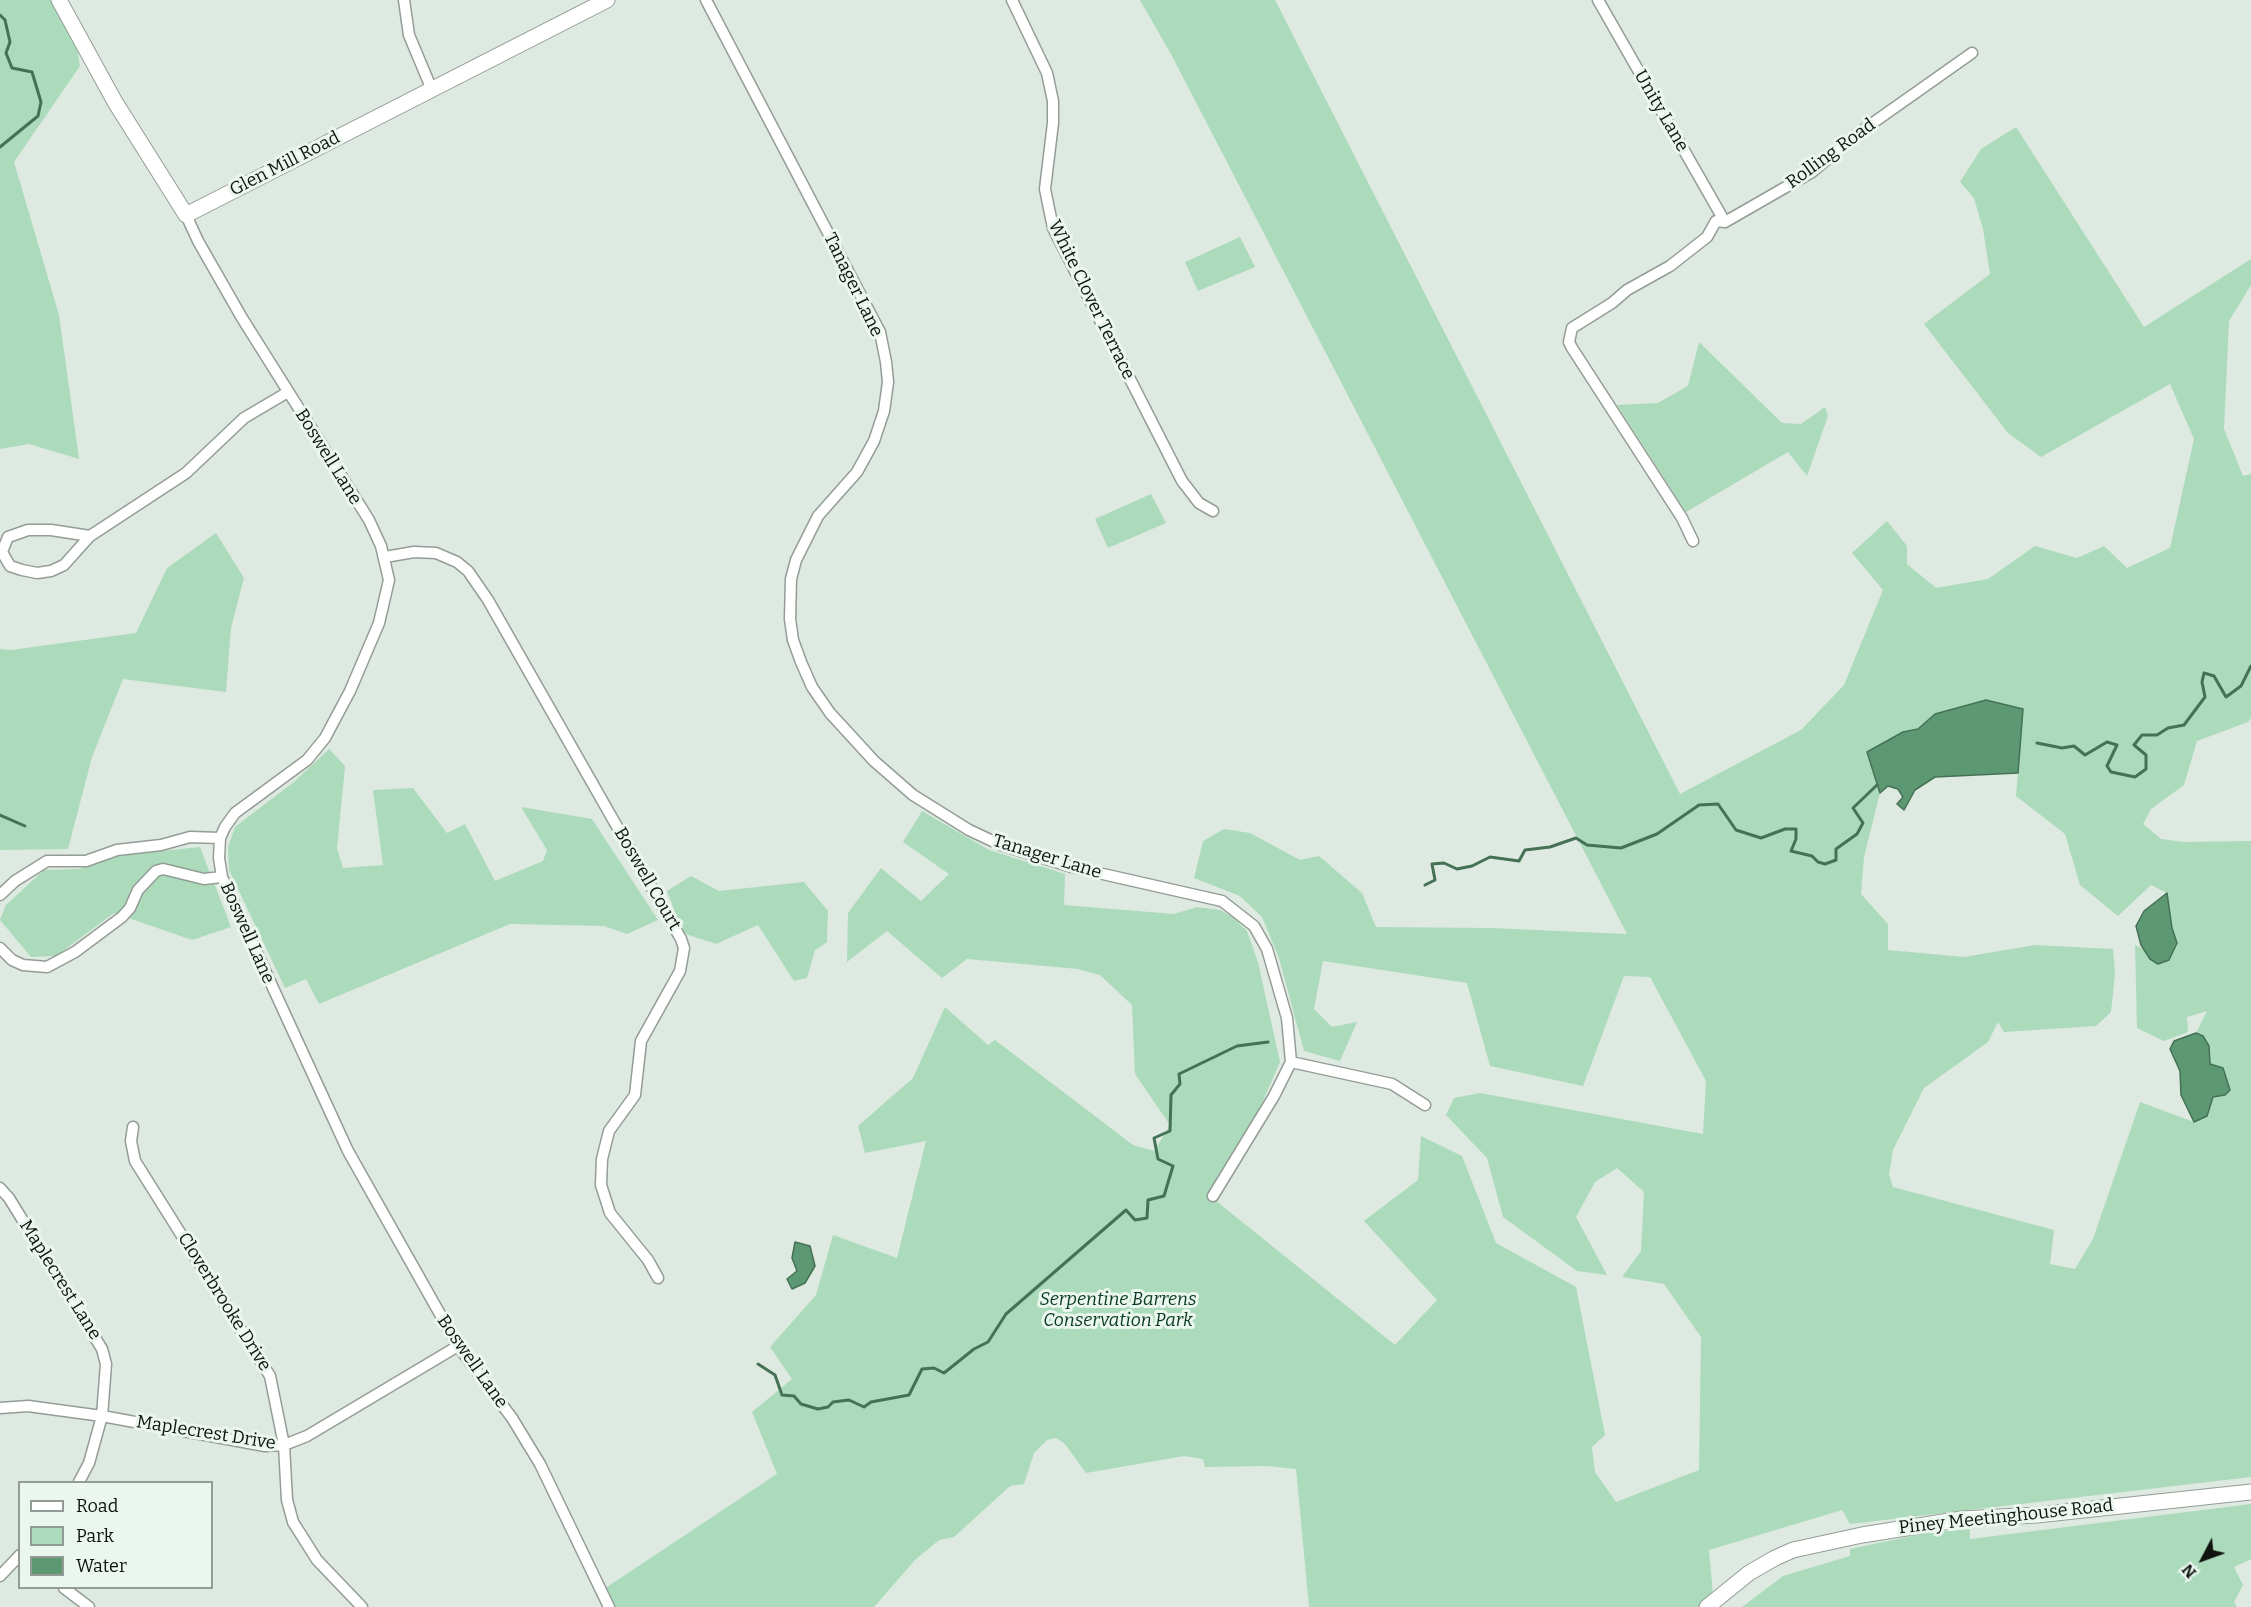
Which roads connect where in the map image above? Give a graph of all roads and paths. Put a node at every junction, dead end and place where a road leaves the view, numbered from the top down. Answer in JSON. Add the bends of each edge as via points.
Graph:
{"nodes":[{"id":1,"x":59,"y":0,"type":"edge"},
{"id":2,"x":404,"y":0,"type":"edge"},
{"id":3,"x":607,"y":0,"type":"edge"},
{"id":4,"x":706,"y":0,"type":"edge"},
{"id":5,"x":1012,"y":0,"type":"edge"},
{"id":6,"x":1598,"y":0,"type":"edge"},
{"id":7,"x":1972,"y":53,"type":"dead end"},
{"id":8,"x":432,"y":90,"type":"junction"},
{"id":9,"x":186,"y":215,"type":"junction"},
{"id":10,"x":1725,"y":222,"type":"junction"},
{"id":11,"x":288,"y":392,"type":"junction"},
{"id":12,"x":1213,"y":511,"type":"dead end"},
{"id":13,"x":90,"y":536,"type":"junction"},
{"id":14,"x":1693,"y":542,"type":"dead end"},
{"id":15,"x":385,"y":557,"type":"junction"},
{"id":16,"x":220,"y":838,"type":"junction"},
{"id":17,"x":222,"y":877,"type":"junction"},
{"id":18,"x":0,"y":894,"type":"edge"},
{"id":19,"x":0,"y":948,"type":"edge"},
{"id":20,"x":1291,"y":1062,"type":"junction"},
{"id":21,"x":1425,"y":1105,"type":"dead end"},
{"id":22,"x":133,"y":1127,"type":"dead end"},
{"id":23,"x":0,"y":1188,"type":"edge"},
{"id":24,"x":1213,"y":1196,"type":"dead end"},
{"id":25,"x":658,"y":1278,"type":"dead end"},
{"id":26,"x":458,"y":1346,"type":"junction"},
{"id":27,"x":0,"y":1408,"type":"edge"},
{"id":28,"x":102,"y":1416,"type":"junction"},
{"id":29,"x":284,"y":1445,"type":"junction"},
{"id":30,"x":80,"y":1481,"type":"edge"},
{"id":31,"x":2251,"y":1492,"type":"edge"},
{"id":32,"x":18,"y":1557,"type":"edge"},
{"id":33,"x":0,"y":1576,"type":"edge"},
{"id":34,"x":66,"y":1589,"type":"edge"},
{"id":35,"x":89,"y":1607,"type":"edge"},
{"id":36,"x":362,"y":1607,"type":"edge"},
{"id":37,"x":609,"y":1607,"type":"edge"},
{"id":38,"x":1707,"y":1607,"type":"edge"}],
"edges":[{"from":1,"to":9,"type":"main road","via":[[115,102]]},
{"from":2,"to":8,"type":"street","via":[[409,35]]},
{"from":3,"to":8,"type":"main road","name":"Glen Mill Road"},
{"from":4,"to":20,"type":"street","name":"Tanager Lane","via":[[880,332],[886,362],[884,411],[874,441],[857,472],[818,516],[791,579],[793,640],[812,687],[874,761],[913,795],[969,830],[1001,845],[1072,867],[1192,893],[1232,907],[1254,926],[1266,950],[1287,1018]]},
{"from":5,"to":12,"type":"street","name":"White Clover Terrace","via":[[1047,73],[1053,101],[1045,189],[1053,228],[1182,481],[1199,503]]},
{"from":6,"to":10,"type":"street","name":"Unity Lane"},
{"from":7,"to":10,"type":"street","name":"Rolling Road","via":[[1860,132],[1812,172]]},
{"from":8,"to":9,"type":"main road","name":"Glen Mill Road"},
{"from":9,"to":11,"type":"street","name":"Boswell Lane","via":[[198,242]]},
{"from":10,"to":14,"type":"street","name":"Rolling Road","via":[[1716,221],[1707,237],[1670,266],[1572,328],[1569,342],[1683,518]]},
{"from":11,"to":13,"type":"street","via":[[244,418],[186,473]]},
{"from":11,"to":15,"type":"street","name":"Boswell Lane","via":[[369,520]]},
{"from":13,"to":13,"type":"street","via":[[64,565],[51,571],[38,573],[10,566],[2,552],[8,537],[28,530]]},
{"from":15,"to":16,"type":"street","name":"Boswell Lane","via":[[389,580],[379,623],[325,738],[289,776],[235,813]]},
{"from":15,"to":25,"type":"street","name":"Boswell Court","via":[[436,553],[468,572],[488,600],[681,939],[684,948],[680,971],[641,1041],[635,1095],[609,1131],[602,1159],[601,1185],[610,1213]]},
{"from":16,"to":17,"type":"street","name":"Boswell Lane"},
{"from":16,"to":18,"type":"street","via":[[190,837],[117,850],[86,861],[47,861]]},
{"from":17,"to":19,"type":"street","via":[[204,879],[163,869],[156,871],[138,890],[122,917],[75,952],[47,967],[23,965]]},
{"from":17,"to":26,"type":"street","name":"Boswell Lane","via":[[348,1151]]},
{"from":20,"to":21,"type":"street","via":[[1392,1084]]},
{"from":20,"to":24,"type":"street"},
{"from":22,"to":29,"type":"street","name":"Cloverbrooke Drive","via":[[135,1161],[270,1376]]},
{"from":23,"to":28,"type":"street","name":"Maplecrest Lane","via":[[27,1225],[102,1349],[106,1364]]},
{"from":26,"to":29,"type":"street","name":"Maplecrest Drive","via":[[307,1436]]},
{"from":26,"to":37,"type":"street","name":"Boswell Lane","via":[[512,1418],[540,1464]]},
{"from":27,"to":28,"type":"street","name":"Maplecrest Drive","via":[[28,1406]]},
{"from":28,"to":29,"type":"street","name":"Maplecrest Drive","via":[[265,1446]]},
{"from":28,"to":30,"type":"street","name":"Maplecrest Lane"},
{"from":29,"to":36,"type":"street","name":"Cloverbrooke Drive","via":[[293,1522],[317,1560]]},
{"from":31,"to":38,"type":"main road","name":"Piney Meetinghouse Road","via":[[1962,1519],[1862,1535],[1775,1557]]},
{"from":32,"to":33,"type":"street"},
{"from":34,"to":35,"type":"street"}]}
